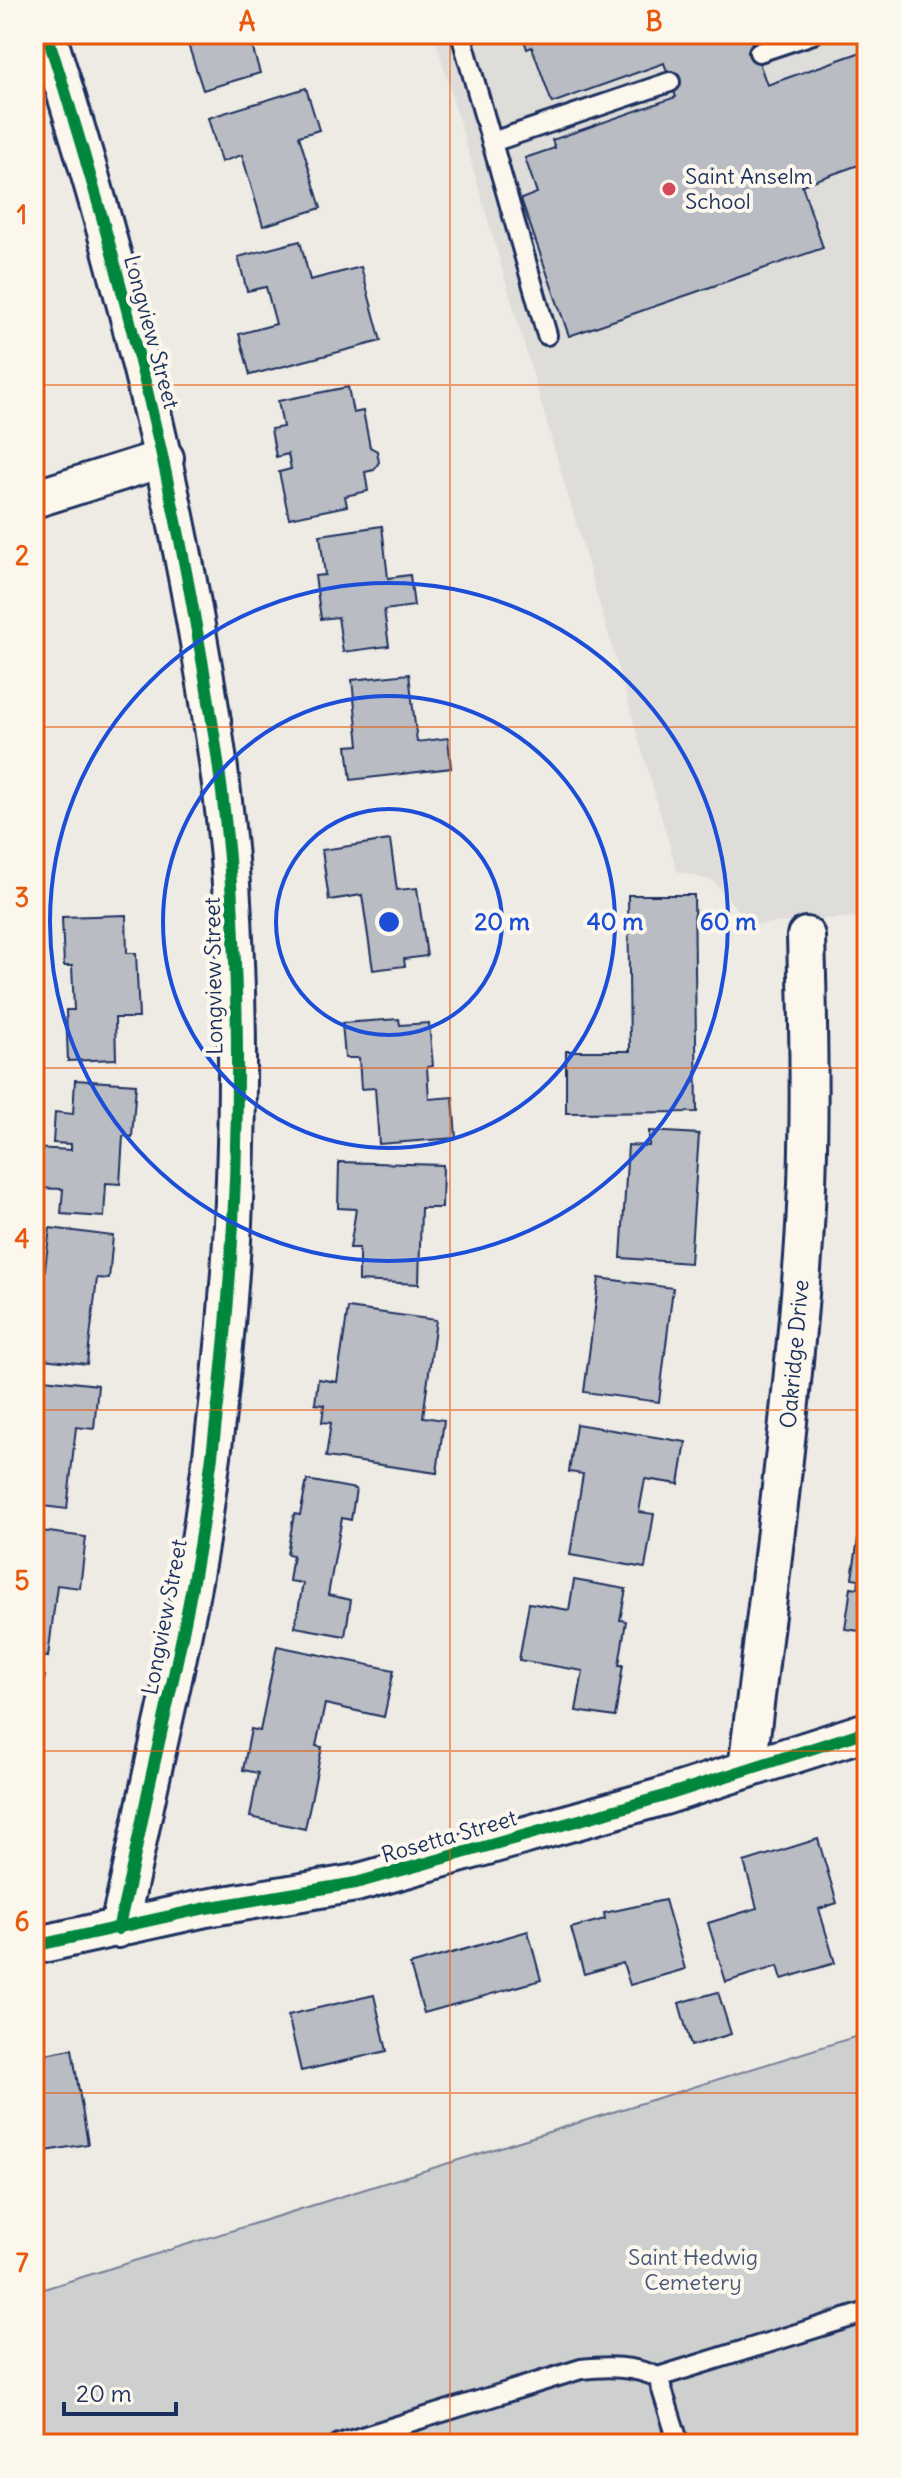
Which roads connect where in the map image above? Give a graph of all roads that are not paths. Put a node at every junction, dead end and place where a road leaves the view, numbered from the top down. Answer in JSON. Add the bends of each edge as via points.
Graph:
{"nodes":[{"id":1,"x":47,"y":34,"type":"edge"},
{"id":2,"x":461,"y":34,"type":"edge"},
{"id":3,"x":813,"y":34,"type":"edge"},
{"id":4,"x":759,"y":52,"type":"dead end"},
{"id":5,"x":670,"y":82,"type":"dead end"},
{"id":6,"x":492,"y":142,"type":"junction"},
{"id":7,"x":547,"y":335,"type":"dead end"},
{"id":8,"x":165,"y":458,"type":"junction"},
{"id":9,"x":34,"y":499,"type":"edge"},
{"id":10,"x":806,"y":936,"type":"dead end"},
{"id":11,"x":867,"y":1731,"type":"edge"},
{"id":12,"x":747,"y":1769,"type":"junction"},
{"id":13,"x":118,"y":1929,"type":"junction"},
{"id":14,"x":34,"y":1946,"type":"edge"},
{"id":15,"x":867,"y":2312,"type":"edge"},
{"id":16,"x":658,"y":2377,"type":"junction"},
{"id":17,"x":339,"y":2444,"type":"edge"},
{"id":18,"x":679,"y":2444,"type":"edge"}],
"edges":[{"from":1,"to":8,"type":"street","name":"Longview Street"},
{"from":2,"to":6,"type":"lane"},
{"from":3,"to":4,"type":"lane"},
{"from":5,"to":6,"type":"lane"},
{"from":6,"to":7,"type":"lane"},
{"from":8,"to":9,"type":"street"},
{"from":8,"to":13,"type":"street","name":"Longview Street","via":[[212,710],[229,868],[236,1142],[224,1351],[203,1521],[139,1849]]},
{"from":10,"to":12,"type":"street","name":"Oakridge Drive","via":[[810,1082],[803,1255],[786,1449]]},
{"from":11,"to":12,"type":"street","name":"Rosetta Street"},
{"from":12,"to":13,"type":"street","name":"Rosetta Street","via":[[356,1883]]},
{"from":13,"to":14,"type":"street","name":"Rosetta Street"},
{"from":15,"to":16,"type":"lane"},
{"from":16,"to":17,"type":"lane","via":[[639,2369],[581,2369]]},
{"from":16,"to":18,"type":"lane"}]}
